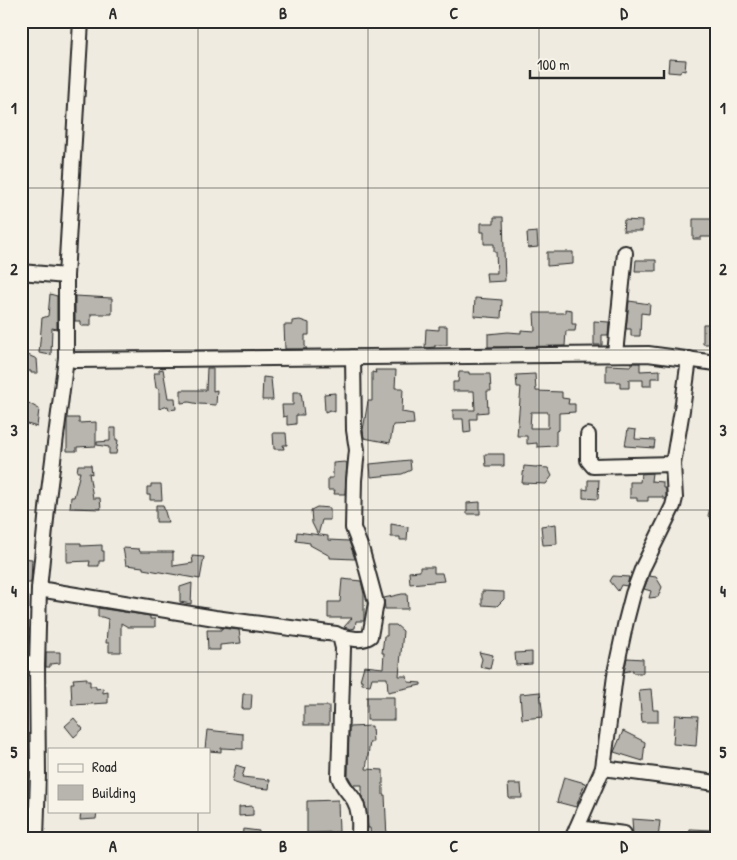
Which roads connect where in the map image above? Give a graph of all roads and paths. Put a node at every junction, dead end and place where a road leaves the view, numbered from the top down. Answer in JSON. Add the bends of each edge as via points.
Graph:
{"nodes":[{"id":1,"x":81,"y":21,"type":"edge"},
{"id":2,"x":626,"y":253,"type":"dead end"},
{"id":3,"x":21,"y":272,"type":"edge"},
{"id":4,"x":66,"y":276,"type":"junction"},
{"id":5,"x":616,"y":354,"type":"junction"},
{"id":6,"x":353,"y":357,"type":"junction"},
{"id":7,"x":66,"y":358,"type":"junction"},
{"id":8,"x":689,"y":359,"type":"junction"},
{"id":9,"x":716,"y":363,"type":"edge"},
{"id":10,"x":588,"y":435,"type":"dead end"},
{"id":11,"x":672,"y":464,"type":"junction"},
{"id":12,"x":39,"y":589,"type":"junction"},
{"id":13,"x":340,"y":636,"type":"junction"},
{"id":14,"x":21,"y":662,"type":"edge"},
{"id":15,"x":37,"y":665,"type":"junction"},
{"id":16,"x":603,"y":768,"type":"junction"},
{"id":17,"x":716,"y":783,"type":"edge"},
{"id":18,"x":574,"y":834,"type":"edge"},
{"id":19,"x":624,"y":834,"type":"dead end"},
{"id":20,"x":36,"y":839,"type":"edge"},
{"id":21,"x":359,"y":839,"type":"edge"}],
"edges":[{"from":1,"to":4,"type":"street"},
{"from":2,"to":5,"type":"street"},
{"from":3,"to":4,"type":"street"},
{"from":4,"to":7,"type":"street"},
{"from":5,"to":6,"type":"street"},
{"from":5,"to":8,"type":"street"},
{"from":6,"to":7,"type":"street"},
{"from":6,"to":13,"type":"street","via":[[357,450],[353,528],[376,603],[368,638]]},
{"from":7,"to":12,"type":"street"},
{"from":8,"to":9,"type":"street"},
{"from":8,"to":11,"type":"street"},
{"from":10,"to":11,"type":"street","via":[[588,460],[593,466]]},
{"from":11,"to":16,"type":"street","via":[[675,498],[639,576],[626,621],[616,668]]},
{"from":12,"to":13,"type":"street"},
{"from":12,"to":15,"type":"street"},
{"from":13,"to":21,"type":"street","via":[[339,777],[358,810]]},
{"from":14,"to":15,"type":"street"},
{"from":15,"to":20,"type":"street"},
{"from":16,"to":17,"type":"street"},
{"from":16,"to":18,"type":"street"},
{"from":18,"to":19,"type":"street"}]}
